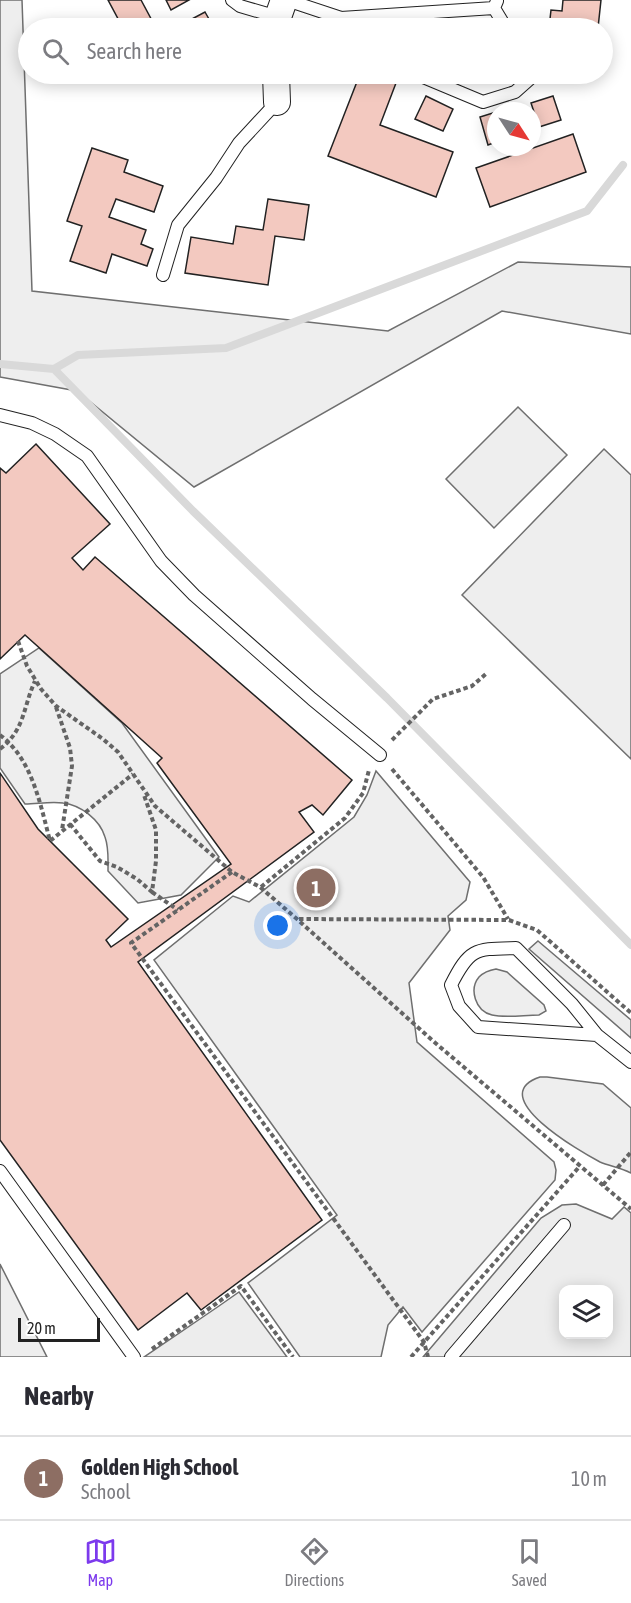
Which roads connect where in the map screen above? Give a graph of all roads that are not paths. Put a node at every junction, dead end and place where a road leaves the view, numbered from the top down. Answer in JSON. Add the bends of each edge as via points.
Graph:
{"nodes":[{"id":1,"x":232,"y":0,"type":"edge"},
{"id":2,"x":495,"y":4,"type":"edge"},
{"id":3,"x":281,"y":11,"type":"edge"},
{"id":4,"x":341,"y":18,"type":"joint"},
{"id":5,"x":501,"y":18,"type":"edge"},
{"id":6,"x":276,"y":84,"type":"edge"},
{"id":7,"x":440,"y":84,"type":"edge"},
{"id":8,"x":524,"y":84,"type":"edge"},
{"id":9,"x":277,"y":102,"type":"joint"},
{"id":10,"x":163,"y":275,"type":"dead end"},
{"id":11,"x":0,"y":415,"type":"edge"},
{"id":12,"x":380,"y":755,"type":"road end"},
{"id":13,"x":597,"y":1035,"type":"junction"},
{"id":14,"x":631,"y":1062,"type":"edge"},
{"id":15,"x":0,"y":1171,"type":"edge"},
{"id":16,"x":564,"y":1225,"type":"dead end"},
{"id":17,"x":134,"y":1357,"type":"edge"},
{"id":18,"x":452,"y":1357,"type":"edge"}],
"edges":[{"from":1,"to":3,"type":"lane","via":[[240,6]]},
{"from":2,"to":4,"type":"lane"},
{"from":2,"to":5,"type":"lane"},
{"from":3,"to":4,"type":"lane"},
{"from":6,"to":9,"type":"street"},
{"from":7,"to":8,"type":"lane","via":[[483,102],[515,92]]},
{"from":9,"to":10,"type":"lane","via":[[239,143],[178,225]]},
{"from":11,"to":12,"type":"lane","via":[[32,423],[87,456],[161,561],[194,595]]},
{"from":13,"to":13,"type":"lane","via":[[516,948],[479,949],[461,964],[451,985],[459,1006],[478,1027]]},
{"from":13,"to":14,"type":"lane"},
{"from":15,"to":17,"type":"lane"},
{"from":16,"to":18,"type":"lane"}]}
